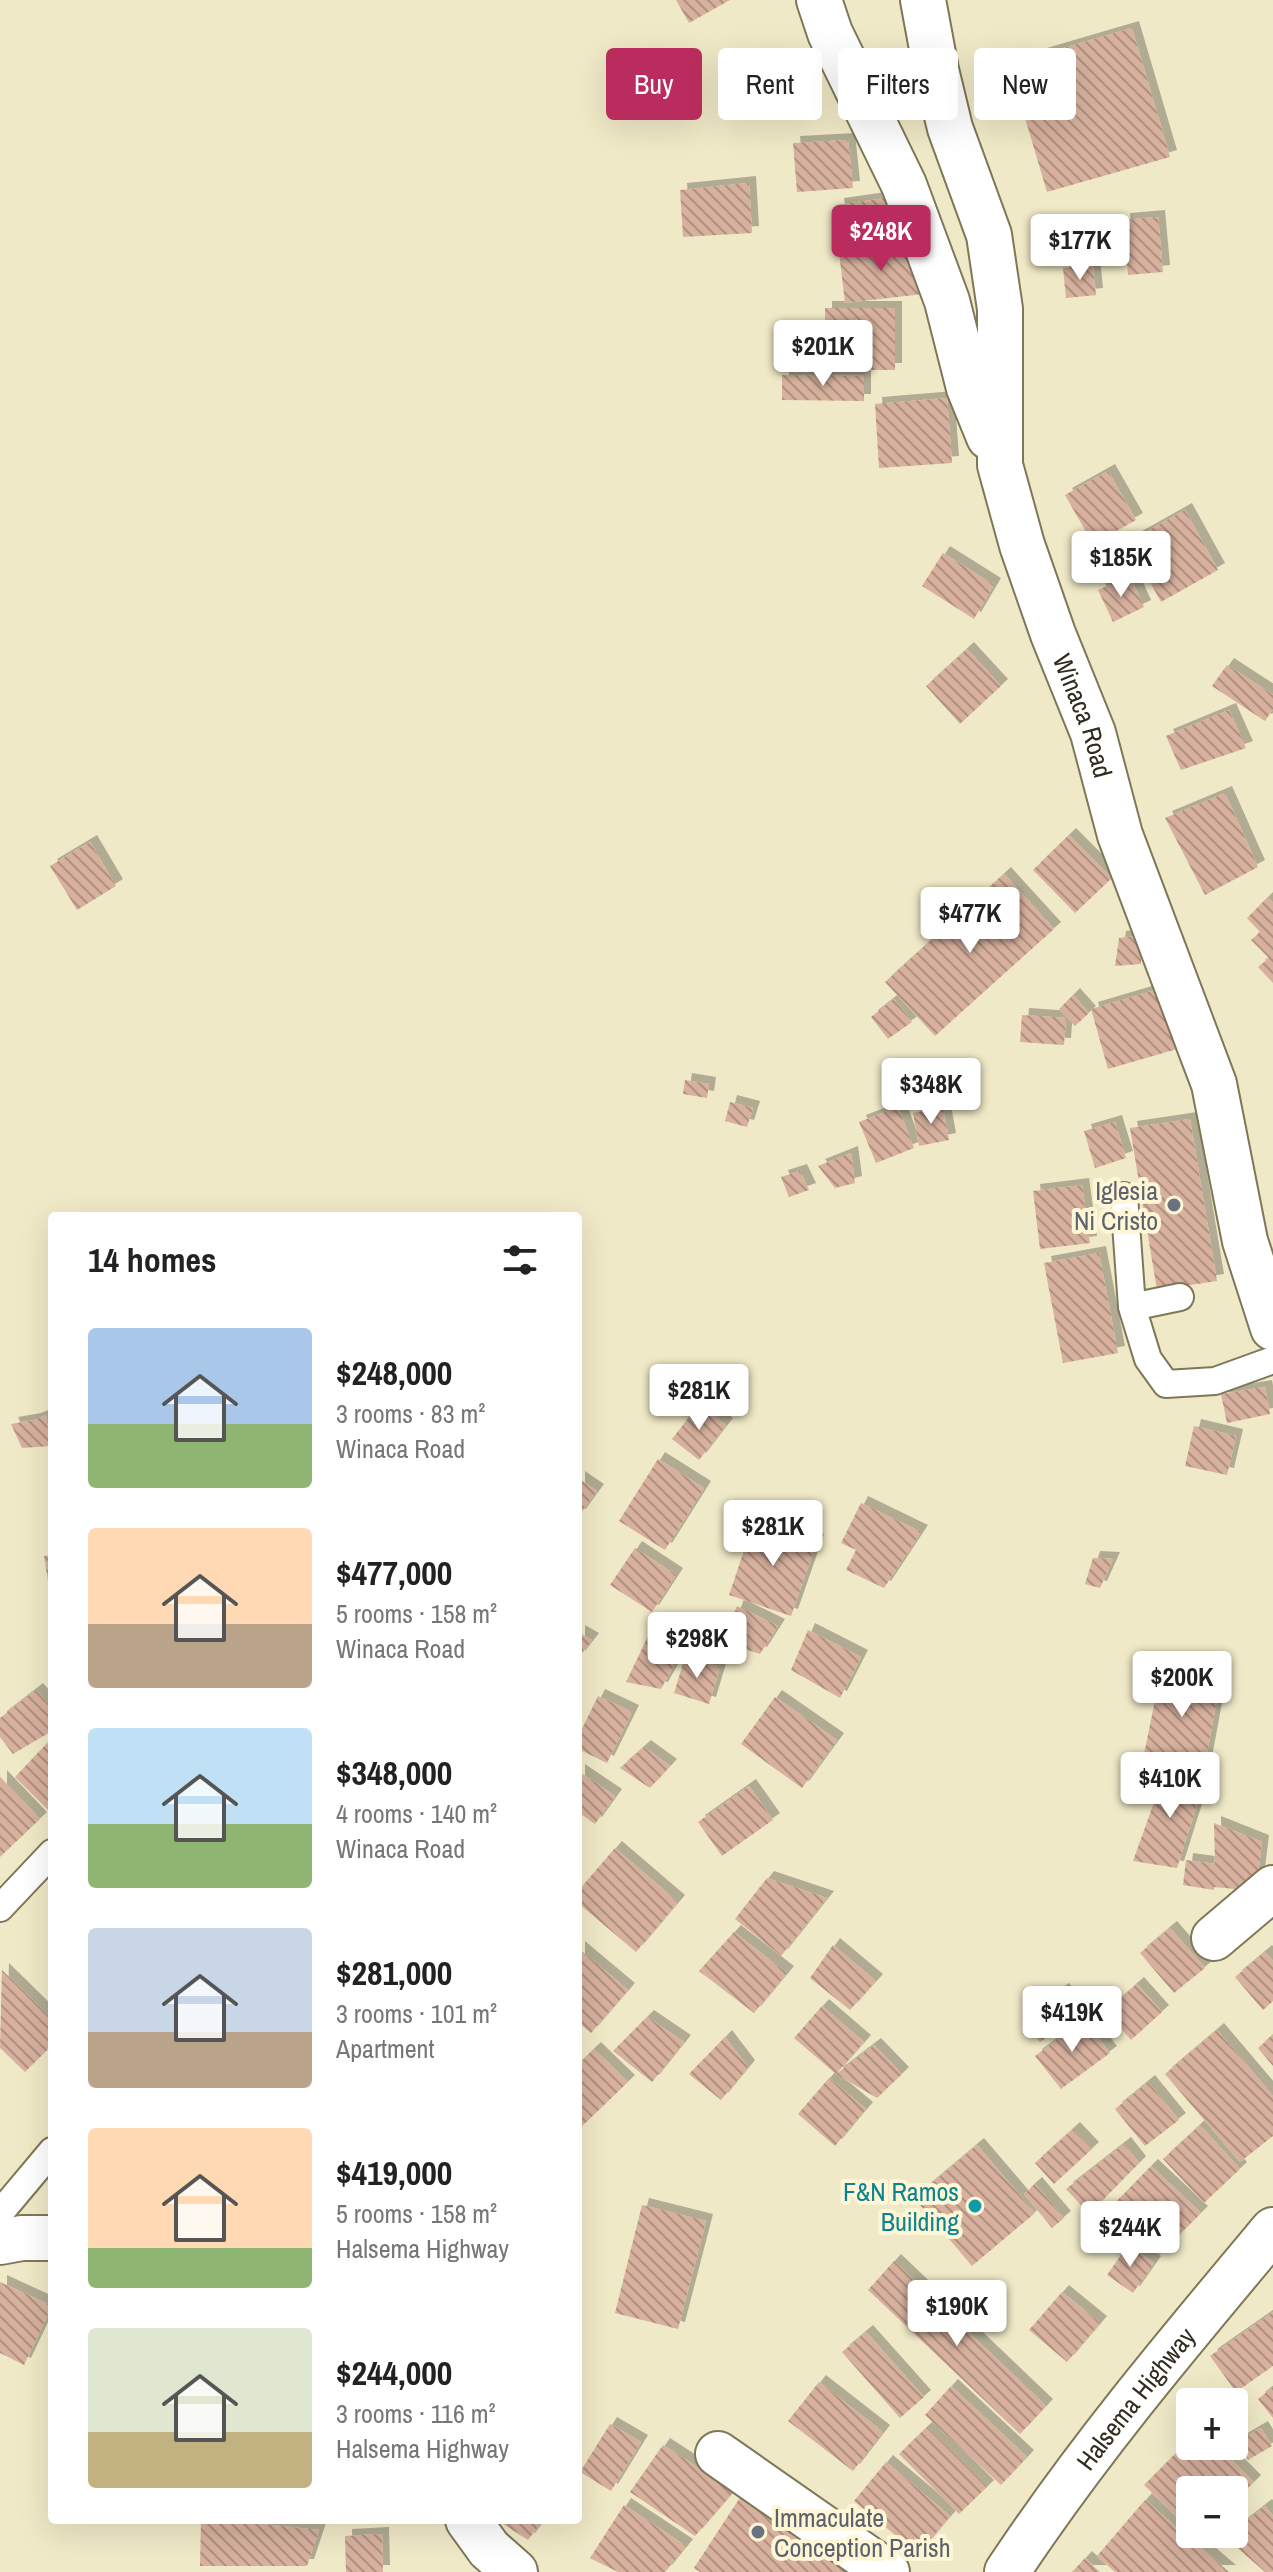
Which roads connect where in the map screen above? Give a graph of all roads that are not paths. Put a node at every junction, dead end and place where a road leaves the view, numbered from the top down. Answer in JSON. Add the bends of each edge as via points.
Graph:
{"nodes":[{"id":1,"x":819,"y":0,"type":"edge"},
{"id":2,"x":923,"y":0,"type":"edge"},
{"id":3,"x":1000,"y":465,"type":"junction"},
{"id":4,"x":1124,"y":1196,"type":"dead end"},
{"id":5,"x":1180,"y":1297,"type":"dead end"},
{"id":6,"x":1132,"y":1307,"type":"junction"},
{"id":7,"x":1273,"y":1328,"type":"edge"},
{"id":8,"x":1273,"y":1360,"type":"edge"},
{"id":9,"x":48,"y":1857,"type":"edge"},
{"id":10,"x":1273,"y":1888,"type":"edge"},
{"id":11,"x":0,"y":1908,"type":"edge"},
{"id":12,"x":1214,"y":1938,"type":"dead end"},
{"id":13,"x":48,"y":2156,"type":"edge"},
{"id":14,"x":0,"y":2213,"type":"edge"},
{"id":15,"x":1273,"y":2230,"type":"edge"},
{"id":16,"x":48,"y":2238,"type":"edge"},
{"id":17,"x":0,"y":2242,"type":"edge"},
{"id":18,"x":718,"y":2454,"type":"dead end"},
{"id":19,"x":471,"y":2524,"type":"edge"},
{"id":20,"x":515,"y":2572,"type":"edge"},
{"id":21,"x":887,"y":2572,"type":"edge"},
{"id":22,"x":1007,"y":2572,"type":"edge"}],
"edges":[{"from":1,"to":3,"type":"main road","via":[[904,185],[947,301],[969,388]]},
{"from":2,"to":3,"type":"main road","name":"Winaca Road","via":[[950,128],[989,235],[1000,309]]},
{"from":3,"to":7,"type":"main road","name":"Winaca Road","via":[[1038,590],[1093,733],[1120,835],[1214,1084],[1245,1241]]},
{"from":4,"to":6,"type":"lane"},
{"from":5,"to":6,"type":"lane"},
{"from":6,"to":8,"type":"lane","via":[[1148,1359],[1166,1384],[1215,1381]]},
{"from":9,"to":11,"type":"lane"},
{"from":10,"to":12,"type":"main road"},
{"from":13,"to":14,"type":"lane"},
{"from":15,"to":22,"type":"main road","name":"Halsema Highway","via":[[1110,2429]]},
{"from":16,"to":17,"type":"main road"},
{"from":18,"to":21,"type":"main road"},
{"from":19,"to":20,"type":"main road"}]}
